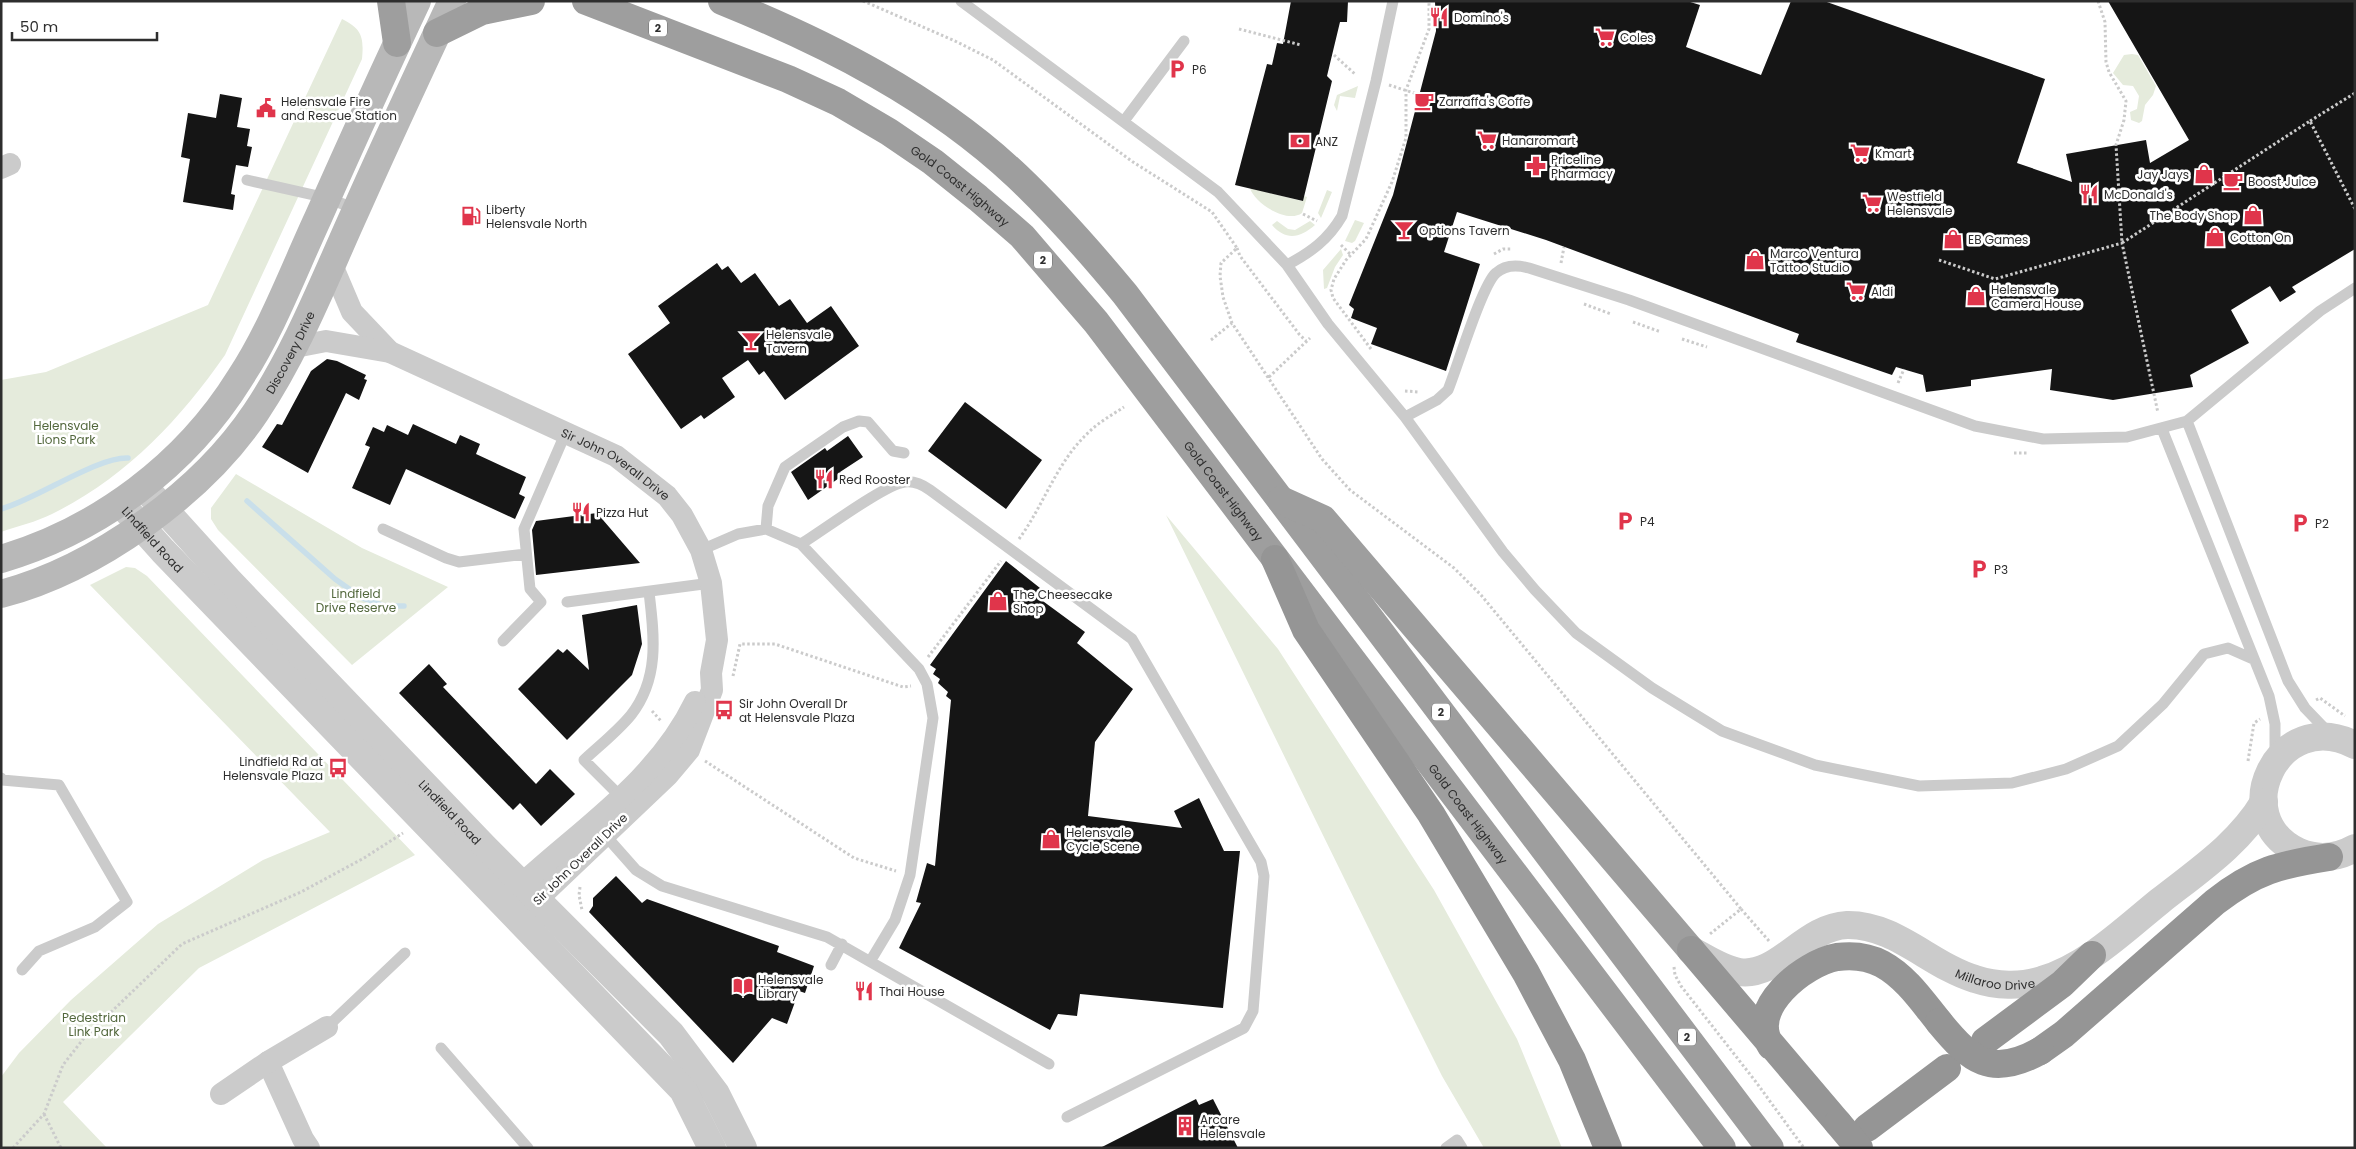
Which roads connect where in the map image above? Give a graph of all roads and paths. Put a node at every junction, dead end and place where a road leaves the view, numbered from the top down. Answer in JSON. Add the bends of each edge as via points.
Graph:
{"nodes":[{"id":1,"x":391,"y":1,"type":"edge"},
{"id":2,"x":416,"y":1,"type":"edge"},
{"id":3,"x":452,"y":1,"type":"edge"},
{"id":4,"x":531,"y":1,"type":"edge"},
{"id":5,"x":586,"y":1,"type":"edge"},
{"id":6,"x":722,"y":1,"type":"edge"},
{"id":7,"x":863,"y":1,"type":"edge"},
{"id":8,"x":962,"y":1,"type":"edge"},
{"id":9,"x":1393,"y":1,"type":"edge"},
{"id":10,"x":1430,"y":1,"type":"edge"},
{"id":11,"x":2098,"y":1,"type":"edge"},
{"id":12,"x":1239,"y":29,"type":"dead end"},
{"id":13,"x":437,"y":33,"type":"junction"},
{"id":14,"x":1184,"y":41,"type":"dead end"},
{"id":15,"x":397,"y":43,"type":"junction"},
{"id":16,"x":1301,"y":45,"type":"dead end"},
{"id":17,"x":1334,"y":55,"type":"dead end"},
{"id":18,"x":1356,"y":75,"type":"dead end"},
{"id":19,"x":1388,"y":85,"type":"dead end"},
{"id":20,"x":1406,"y":90,"type":"junction"},
{"id":21,"x":2355,"y":93,"type":"edge"},
{"id":22,"x":1418,"y":94,"type":"dead end"},
{"id":23,"x":2310,"y":120,"type":"junction"},
{"id":24,"x":1124,"y":121,"type":"junction"},
{"id":25,"x":247,"y":180,"type":"dead end"},
{"id":26,"x":326,"y":198,"type":"junction"},
{"id":27,"x":356,"y":209,"type":"junction"},
{"id":28,"x":2355,"y":209,"type":"edge"},
{"id":29,"x":1303,"y":214,"type":"dead end"},
{"id":30,"x":1317,"y":221,"type":"dead end"},
{"id":31,"x":2122,"y":243,"type":"junction"},
{"id":32,"x":1340,"y":245,"type":"dead end"},
{"id":33,"x":1237,"y":248,"type":"junction"},
{"id":34,"x":1351,"y":255,"type":"junction"},
{"id":35,"x":1939,"y":260,"type":"dead end"},
{"id":36,"x":332,"y":265,"type":"junction"},
{"id":37,"x":1287,"y":265,"type":"junction"},
{"id":38,"x":2355,"y":288,"type":"edge"},
{"id":39,"x":1584,"y":304,"type":"dead end"},
{"id":40,"x":1611,"y":314,"type":"dead end"},
{"id":41,"x":1633,"y":322,"type":"dead end"},
{"id":42,"x":1232,"y":323,"type":"junction"},
{"id":43,"x":1661,"y":332,"type":"dead end"},
{"id":44,"x":1682,"y":339,"type":"dead end"},
{"id":45,"x":1211,"y":340,"type":"dead end"},
{"id":46,"x":295,"y":347,"type":"junction"},
{"id":47,"x":1707,"y":347,"type":"dead end"},
{"id":48,"x":390,"y":352,"type":"junction"},
{"id":49,"x":1373,"y":352,"type":"dead end"},
{"id":50,"x":1269,"y":377,"type":"junction"},
{"id":51,"x":1400,"y":387,"type":"dead end"},
{"id":52,"x":2153,"y":394,"type":"dead end"},
{"id":53,"x":1422,"y":408,"type":"junction"},
{"id":54,"x":1405,"y":417,"type":"junction"},
{"id":55,"x":2187,"y":421,"type":"junction"},
{"id":56,"x":2162,"y":429,"type":"junction"},
{"id":57,"x":566,"y":432,"type":"junction"},
{"id":58,"x":904,"y":453,"type":"dead end"},
{"id":59,"x":143,"y":486,"type":"junction"},
{"id":60,"x":1278,"y":498,"type":"junction"},
{"id":61,"x":120,"y":503,"type":"junction"},
{"id":62,"x":164,"y":509,"type":"junction"},
{"id":63,"x":140,"y":527,"type":"junction"},
{"id":64,"x":383,"y":529,"type":"dead end"},
{"id":65,"x":766,"y":529,"type":"junction"},
{"id":66,"x":801,"y":544,"type":"junction"},
{"id":67,"x":701,"y":550,"type":"junction"},
{"id":68,"x":526,"y":554,"type":"junction"},
{"id":69,"x":1,"y":559,"type":"edge"},
{"id":70,"x":1275,"y":559,"type":"junction"},
{"id":71,"x":712,"y":583,"type":"junction"},
{"id":72,"x":649,"y":592,"type":"junction"},
{"id":73,"x":1,"y":594,"type":"edge"},
{"id":74,"x":567,"y":602,"type":"dead end"},
{"id":75,"x":503,"y":641,"type":"dead end"},
{"id":76,"x":2253,"y":659,"type":"junction"},
{"id":77,"x":733,"y":678,"type":"dead end"},
{"id":78,"x":927,"y":684,"type":"junction"},
{"id":79,"x":640,"y":698,"type":"junction"},
{"id":80,"x":2302,"y":705,"type":"junction"},
{"id":81,"x":2274,"y":715,"type":"junction"},
{"id":82,"x":2348,"y":736,"type":"edge"},
{"id":83,"x":681,"y":745,"type":"junction"},
{"id":84,"x":2274,"y":763,"type":"junction"},
{"id":85,"x":2246,"y":767,"type":"dead end"},
{"id":86,"x":1,"y":778,"type":"edge"},
{"id":87,"x":2264,"y":802,"type":"junction"},
{"id":88,"x":627,"y":803,"type":"junction"},
{"id":89,"x":422,"y":820,"type":"junction"},
{"id":90,"x":605,"y":835,"type":"junction"},
{"id":91,"x":2355,"y":848,"type":"edge"},
{"id":92,"x":2329,"y":857,"type":"junction"},
{"id":93,"x":910,"y":875,"type":"junction"},
{"id":94,"x":530,"y":892,"type":"junction"},
{"id":95,"x":1741,"y":909,"type":"junction"},
{"id":96,"x":510,"y":911,"type":"junction"},
{"id":97,"x":1773,"y":941,"type":"dead end"},
{"id":98,"x":842,"y":944,"type":"junction"},
{"id":99,"x":1691,"y":950,"type":"junction"},
{"id":100,"x":405,"y":953,"type":"dead end"},
{"id":101,"x":2092,"y":955,"type":"junction"},
{"id":102,"x":871,"y":960,"type":"junction"},
{"id":103,"x":831,"y":965,"type":"dead end"},
{"id":104,"x":22,"y":970,"type":"dead end"},
{"id":105,"x":327,"y":1027,"type":"joint"},
{"id":106,"x":1986,"y":1041,"type":"dead end"},
{"id":107,"x":1772,"y":1046,"type":"junction"},
{"id":108,"x":441,"y":1048,"type":"dead end"},
{"id":109,"x":268,"y":1062,"type":"junction"},
{"id":110,"x":1049,"y":1064,"type":"dead end"},
{"id":111,"x":1947,"y":1068,"type":"dead end"},
{"id":112,"x":221,"y":1094,"type":"dead end"},
{"id":113,"x":44,"y":1114,"type":"junction"},
{"id":114,"x":1067,"y":1117,"type":"dead end"},
{"id":115,"x":1863,"y":1138,"type":"edge"},
{"id":116,"x":1803,"y":1146,"type":"edge"},
{"id":117,"x":13,"y":1148,"type":"edge"},
{"id":118,"x":61,"y":1148,"type":"edge"},
{"id":119,"x":309,"y":1148,"type":"edge"},
{"id":120,"x":528,"y":1148,"type":"edge"},
{"id":121,"x":712,"y":1148,"type":"edge"},
{"id":122,"x":743,"y":1148,"type":"edge"},
{"id":123,"x":1446,"y":1148,"type":"edge"},
{"id":124,"x":1462,"y":1148,"type":"edge"},
{"id":125,"x":1608,"y":1148,"type":"edge"},
{"id":126,"x":1722,"y":1148,"type":"edge"},
{"id":127,"x":1770,"y":1148,"type":"edge"}],
"edges":[{"from":1,"to":15,"type":"highway"},
{"from":2,"to":15,"type":"main road"},
{"from":3,"to":13,"type":"main road","name":"Discovery Drive"},
{"from":4,"to":13,"type":"highway","via":[[486,10]]},
{"from":5,"to":70,"type":"highway","name":"Gold Coast Highway","number":"2","via":[[838,102],[889,132],[978,198],[1022,236],[1063,281]]},
{"from":6,"to":60,"type":"highway","number":"2","via":[[833,49],[886,80],[934,110],[1016,175],[1059,218],[1124,294]]},
{"from":7,"to":33,"type":"path","via":[[993,60],[1133,162],[1212,212]]},
{"from":8,"to":24,"type":"lane"},
{"from":9,"to":37,"type":"lane","via":[[1342,216],[1315,249]]},
{"from":10,"to":20,"type":"path","via":[[1429,29]]},
{"from":11,"to":31,"type":"path","via":[[2105,22],[2106,62],[2126,101],[2116,145]]},
{"from":12,"to":16,"type":"path"},
{"from":13,"to":27,"type":"main road","name":"Discovery Drive"},
{"from":14,"to":24,"type":"lane"},
{"from":15,"to":26,"type":"main road"},
{"from":17,"to":18,"type":"path"},
{"from":19,"to":20,"type":"path"},
{"from":20,"to":22,"type":"path"},
{"from":20,"to":34,"type":"path","via":[[1406,138],[1392,182],[1366,239]]},
{"from":21,"to":23,"type":"path"},
{"from":23,"to":28,"type":"path"},
{"from":23,"to":31,"type":"path"},
{"from":24,"to":37,"type":"lane","via":[[1218,192]]},
{"from":25,"to":26,"type":"lane"},
{"from":26,"to":27,"type":"lane"},
{"from":26,"to":59,"type":"main road","via":[[278,305],[241,377],[204,429]]},
{"from":27,"to":36,"type":"main road","name":"Discovery Drive"},
{"from":29,"to":30,"type":"path"},
{"from":31,"to":35,"type":"path","via":[[1994,278]]},
{"from":31,"to":52,"type":"path"},
{"from":32,"to":34,"type":"path"},
{"from":33,"to":42,"type":"path","via":[[1221,263],[1220,276]]},
{"from":33,"to":50,"type":"path","via":[[1299,334],[1308,339]]},
{"from":34,"to":49,"type":"path","via":[[1334,279],[1331,290],[1333,298]]},
{"from":36,"to":46,"type":"main road","name":"Discovery Drive"},
{"from":36,"to":48,"type":"street","name":"Sir John Overall Drive","via":[[352,312]]},
{"from":37,"to":54,"type":"lane","via":[[1328,324]]},
{"from":38,"to":55,"type":"lane","via":[[2320,311]]},
{"from":39,"to":40,"type":"path"},
{"from":41,"to":43,"type":"path"},
{"from":42,"to":45,"type":"path"},
{"from":42,"to":50,"type":"path"},
{"from":44,"to":47,"type":"path"},
{"from":46,"to":48,"type":"street","name":"Sir John Overall Drive","via":[[326,341]]},
{"from":46,"to":62,"type":"main road","name":"Discovery Drive","via":[[256,413],[237,438]]},
{"from":48,"to":57,"type":"street","name":"Sir John Overall Drive"},
{"from":50,"to":95,"type":"path","via":[[1322,459],[1350,490],[1454,568],[1481,595]]},
{"from":51,"to":53,"type":"path"},
{"from":53,"to":54,"type":"lane"},
{"from":53,"to":56,"type":"lane","via":[[1448,390],[1486,288],[1496,273],[1518,265],[1629,300],[1975,426],[2043,439],[2127,437]]},
{"from":54,"to":76,"type":"lane","via":[[1503,552],[1576,633],[1652,688],[1722,731],[1815,765],[1919,786],[2012,783],[2066,769],[2118,746],[2163,704],[2204,654],[2228,648]]},
{"from":55,"to":56,"type":"lane"},
{"from":55,"to":80,"type":"lane","via":[[2269,636]]},
{"from":56,"to":76,"type":"lane"},
{"from":57,"to":67,"type":"street","name":"Sir John Overall Drive","via":[[616,456],[661,490],[682,516]]},
{"from":57,"to":68,"type":"lane","via":[[524,529]]},
{"from":58,"to":65,"type":"lane","via":[[893,451],[868,422],[858,421],[843,428],[785,467],[768,506]]},
{"from":59,"to":61,"type":"main road"},
{"from":59,"to":62,"type":"street","name":"Lindfield Road"},
{"from":60,"to":99,"type":"highway","via":[[1323,519]]},
{"from":60,"to":127,"type":"highway","number":"2"},
{"from":61,"to":63,"type":"street","name":"Lindfield Road"},
{"from":61,"to":69,"type":"main road","via":[[49,543]]},
{"from":62,"to":63,"type":"main road","name":"Discovery Drive"},
{"from":62,"to":94,"type":"street","name":"Lindfield Road","via":[[235,588]]},
{"from":63,"to":73,"type":"main road","name":"Discovery Drive","via":[[68,570]]},
{"from":63,"to":89,"type":"street","name":"Lindfield Road"},
{"from":64,"to":68,"type":"lane","via":[[459,562]]},
{"from":65,"to":66,"type":"lane"},
{"from":65,"to":67,"type":"lane","via":[[738,534]]},
{"from":66,"to":78,"type":"lane","via":[[919,670]]},
{"from":66,"to":114,"type":"lane","via":[[886,489],[904,482],[921,484],[930,490],[1132,639],[1261,862],[1264,876],[1253,1011],[1244,1028]]},
{"from":67,"to":71,"type":"street","name":"Sir John Overall Drive"},
{"from":68,"to":75,"type":"lane","via":[[530,589],[541,602]]},
{"from":70,"to":125,"type":"highway","via":[[1306,630],[1425,806],[1526,973],[1572,1060]]},
{"from":70,"to":126,"type":"highway","name":"Gold Coast Highway","number":"2"},
{"from":71,"to":72,"type":"lane"},
{"from":71,"to":83,"type":"street","name":"Sir John Overall Drive","via":[[717,640],[711,673]]},
{"from":72,"to":74,"type":"lane"},
{"from":72,"to":79,"type":"lane","via":[[653,665]]},
{"from":76,"to":81,"type":"lane"},
{"from":77,"to":78,"type":"path","via":[[740,644],[759,643],[775,644],[903,687]]},
{"from":78,"to":93,"type":"lane","via":[[933,718]]},
{"from":79,"to":83,"type":"path","via":[[660,720],[664,731]]},
{"from":79,"to":88,"type":"lane","via":[[631,714],[584,760]]},
{"from":80,"to":82,"type":"lane"},
{"from":80,"to":82,"type":"path","via":[[2320,698],[2346,716]]},
{"from":81,"to":84,"type":"lane"},
{"from":81,"to":85,"type":"path","via":[[2254,723]]},
{"from":82,"to":84,"type":"street","via":[[2314,737],[2301,741],[2288,748]]},
{"from":83,"to":88,"type":"street","name":"Sir John Overall Drive","via":[[668,775]]},
{"from":83,"to":93,"type":"path","via":[[854,858]]},
{"from":84,"to":87,"type":"street","via":[[2266,782]]},
{"from":86,"to":104,"type":"lane","via":[[59,785],[127,902],[95,928],[39,951]]},
{"from":87,"to":92,"type":"street","via":[[2268,819],[2282,840],[2304,854]]},
{"from":87,"to":101,"type":"street","name":"Millaroo Drive","via":[[2245,829],[2224,849]]},
{"from":88,"to":90,"type":"street","name":"Sir John Overall Drive"},
{"from":88,"to":94,"type":"street","name":"Sir John Overall Drive"},
{"from":89,"to":96,"type":"street","name":"Lindfield Road"},
{"from":89,"to":113,"type":"path","via":[[364,858],[301,892],[182,944],[84,1038],[63,1065]]},
{"from":90,"to":94,"type":"street","name":"Sir John Overall Drive"},
{"from":90,"to":98,"type":"lane","via":[[636,870],[662,886],[827,936]]},
{"from":91,"to":92,"type":"street"},
{"from":92,"to":107,"type":"highway","bridge":true,"via":[[2274,867],[2238,884],[2064,1034],[2040,1051],[2009,1064],[1984,1063],[1966,1050],[1892,970],[1862,957],[1838,957],[1815,965],[1780,991],[1766,1027]]},
{"from":93,"to":102,"type":"lane","via":[[895,920]]},
{"from":94,"to":96,"type":"street","name":"Sir John Overall Drive"},
{"from":94,"to":122,"type":"street","name":"Lindfield Road","via":[[671,1034],[716,1094]]},
{"from":95,"to":97,"type":"path","via":[[1765,938]]},
{"from":95,"to":99,"type":"path"},
{"from":96,"to":121,"type":"street","name":"Lindfield Road","via":[[683,1090]]},
{"from":98,"to":102,"type":"lane"},
{"from":98,"to":103,"type":"lane"},
{"from":99,"to":101,"type":"street","name":"Millaroo Drive","via":[[1726,968],[1754,972],[1767,968],[1825,929],[1859,926],[1883,932],[1966,976],[1993,984],[2013,985],[2042,980]]},
{"from":99,"to":107,"type":"highway"},
{"from":99,"to":116,"type":"path","via":[[1674,966],[1681,986]]},
{"from":100,"to":105,"type":"lane"},
{"from":101,"to":106,"type":"highway","via":[[2062,984]]},
{"from":102,"to":110,"type":"lane"},
{"from":105,"to":109,"type":"street"},
{"from":107,"to":115,"type":"highway","bridge":true,"via":[[1838,1124]]},
{"from":108,"to":120,"type":"lane"},
{"from":109,"to":112,"type":"street"},
{"from":109,"to":119,"type":"street"},
{"from":111,"to":115,"type":"highway"},
{"from":113,"to":117,"type":"path"},
{"from":113,"to":118,"type":"path"},
{"from":123,"to":124,"type":"lane","via":[[1456,1140]]}]}
